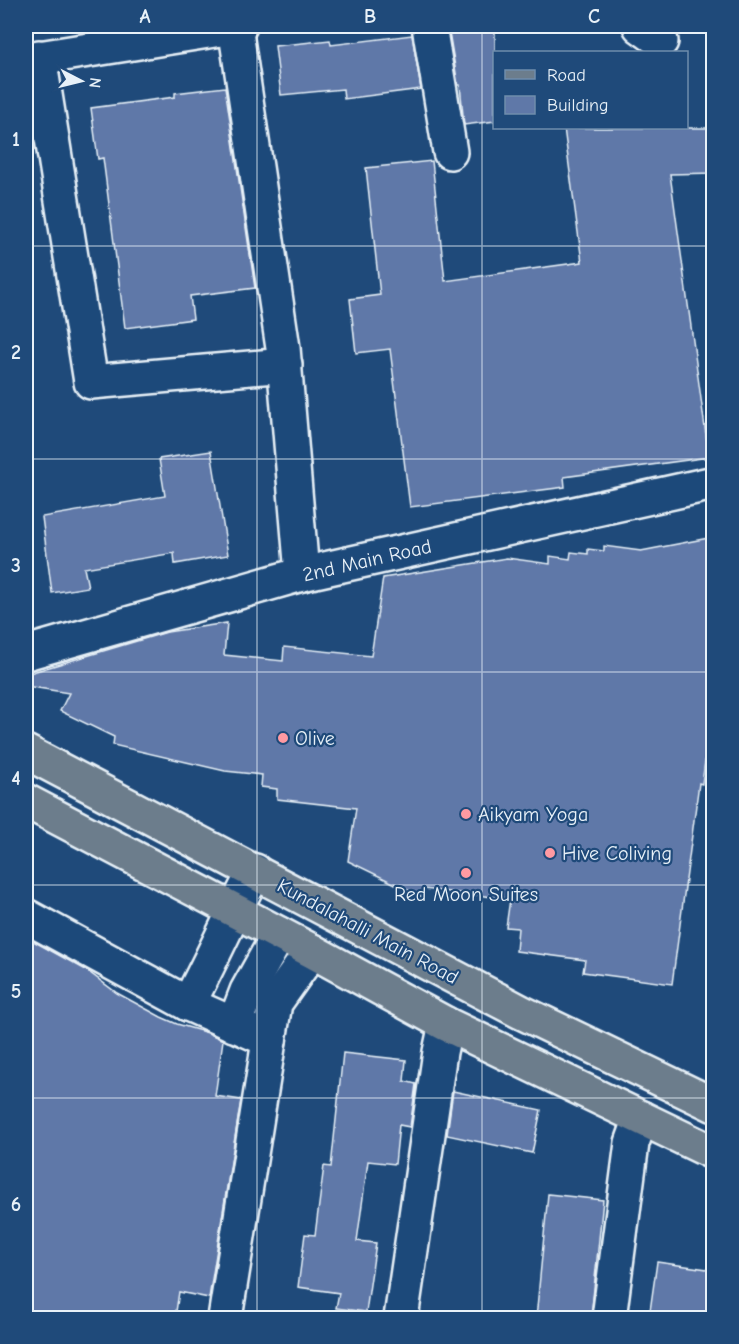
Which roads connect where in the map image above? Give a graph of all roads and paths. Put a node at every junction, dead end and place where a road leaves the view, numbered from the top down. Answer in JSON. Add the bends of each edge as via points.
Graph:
{"nodes":[{"id":1,"x":235,"y":26,"type":"edge"},
{"id":2,"x":240,"y":26,"type":"edge"},
{"id":3,"x":429,"y":26,"type":"edge"},
{"id":4,"x":32,"y":58,"type":"edge"},
{"id":5,"x":450,"y":152,"type":"dead end"},
{"id":6,"x":285,"y":364,"type":"junction"},
{"id":7,"x":714,"y":483,"type":"edge"},
{"id":8,"x":302,"y":574,"type":"junction"},
{"id":9,"x":26,"y":653,"type":"edge"},
{"id":10,"x":26,"y":752,"type":"edge"},
{"id":11,"x":26,"y":801,"type":"edge"},
{"id":12,"x":255,"y":871,"type":"junction"},
{"id":13,"x":233,"y":911,"type":"junction"},
{"id":14,"x":26,"y":916,"type":"edge"},
{"id":15,"x":279,"y":934,"type":"junction"},
{"id":16,"x":312,"y":951,"type":"junction"},
{"id":17,"x":188,"y":1004,"type":"junction"},
{"id":18,"x":446,"y":1024,"type":"junction"},
{"id":19,"x":234,"y":1025,"type":"junction"},
{"id":20,"x":269,"y":1040,"type":"junction"},
{"id":21,"x":714,"y":1106,"type":"edge"},
{"id":22,"x":641,"y":1118,"type":"junction"},
{"id":23,"x":714,"y":1153,"type":"edge"},
{"id":24,"x":225,"y":1318,"type":"edge"},
{"id":25,"x":401,"y":1318,"type":"edge"},
{"id":26,"x":609,"y":1318,"type":"edge"}],
"edges":[{"from":1,"to":2,"type":"street"},
{"from":1,"to":4,"type":"street"},
{"from":1,"to":6,"type":"street"},
{"from":3,"to":5,"type":"street"},
{"from":4,"to":6,"type":"street","via":[[91,382]]},
{"from":6,"to":8,"type":"street"},
{"from":7,"to":8,"type":"street","name":"2nd Main Road"},
{"from":8,"to":9,"type":"street","name":"2nd Main Road"},
{"from":10,"to":12,"type":"main road","name":"Kundalahalli Main Road"},
{"from":11,"to":13,"type":"main road"},
{"from":12,"to":13,"type":"street"},
{"from":12,"to":21,"type":"main road","name":"Kundalahalli Main Road","via":[[521,1012]]},
{"from":13,"to":15,"type":"main road"},
{"from":13,"to":17,"type":"street"},
{"from":14,"to":17,"type":"street"},
{"from":15,"to":16,"type":"main road"},
{"from":15,"to":19,"type":"street","via":[[247,991]]},
{"from":16,"to":18,"type":"main road"},
{"from":16,"to":20,"type":"street","via":[[275,1003]]},
{"from":17,"to":19,"type":"street"},
{"from":18,"to":22,"type":"main road"},
{"from":18,"to":25,"type":"street"},
{"from":19,"to":20,"type":"street"},
{"from":20,"to":24,"type":"street"},
{"from":22,"to":23,"type":"main road"},
{"from":22,"to":26,"type":"street","via":[[632,1143]]}]}
